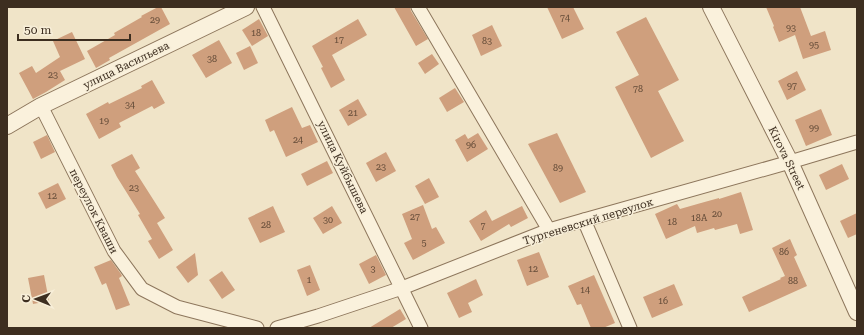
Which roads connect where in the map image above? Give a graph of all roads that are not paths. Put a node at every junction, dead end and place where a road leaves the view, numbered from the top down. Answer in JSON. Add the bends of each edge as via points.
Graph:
{"nodes":[{"id":1,"x":246,"y":7,"type":"edge"},
{"id":2,"x":263,"y":7,"type":"edge"},
{"id":3,"x":418,"y":7,"type":"edge"},
{"id":4,"x":712,"y":7,"type":"edge"},
{"id":5,"x":41,"y":106,"type":"junction"},
{"id":6,"x":8,"y":123,"type":"edge"},
{"id":7,"x":857,"y":142,"type":"edge"},
{"id":8,"x":790,"y":162,"type":"junction"},
{"id":9,"x":584,"y":220,"type":"junction"},
{"id":10,"x":549,"y":230,"type":"junction"},
{"id":11,"x":402,"y":288,"type":"junction"},
{"id":12,"x":857,"y":312,"type":"edge"},
{"id":13,"x":257,"y":328,"type":"edge"},
{"id":14,"x":277,"y":328,"type":"edge"},
{"id":15,"x":422,"y":328,"type":"edge"},
{"id":16,"x":630,"y":328,"type":"edge"}],
"edges":[{"from":1,"to":5,"type":"street","name":"улица Васильева"},
{"from":2,"to":11,"type":"street","name":"улица Куйбышева"},
{"from":3,"to":10,"type":"street"},
{"from":4,"to":8,"type":"street","name":"Kirova Street"},
{"from":5,"to":6,"type":"street","name":"улица Васильева"},
{"from":5,"to":13,"type":"street","name":"переулок Кваши","via":[[114,251],[142,289],[177,307]]},
{"from":7,"to":8,"type":"street","name":"Тургеневский переулок"},
{"from":8,"to":9,"type":"street","name":"Тургеневский переулок"},
{"from":8,"to":12,"type":"street","name":"Kirova Street"},
{"from":9,"to":10,"type":"street","name":"Тургеневский переулок"},
{"from":9,"to":16,"type":"street"},
{"from":10,"to":11,"type":"street","name":"Тургеневский переулок"},
{"from":11,"to":14,"type":"street","name":"Тургеневский переулок"},
{"from":11,"to":15,"type":"street","name":"улица Куйбышева"}]}
